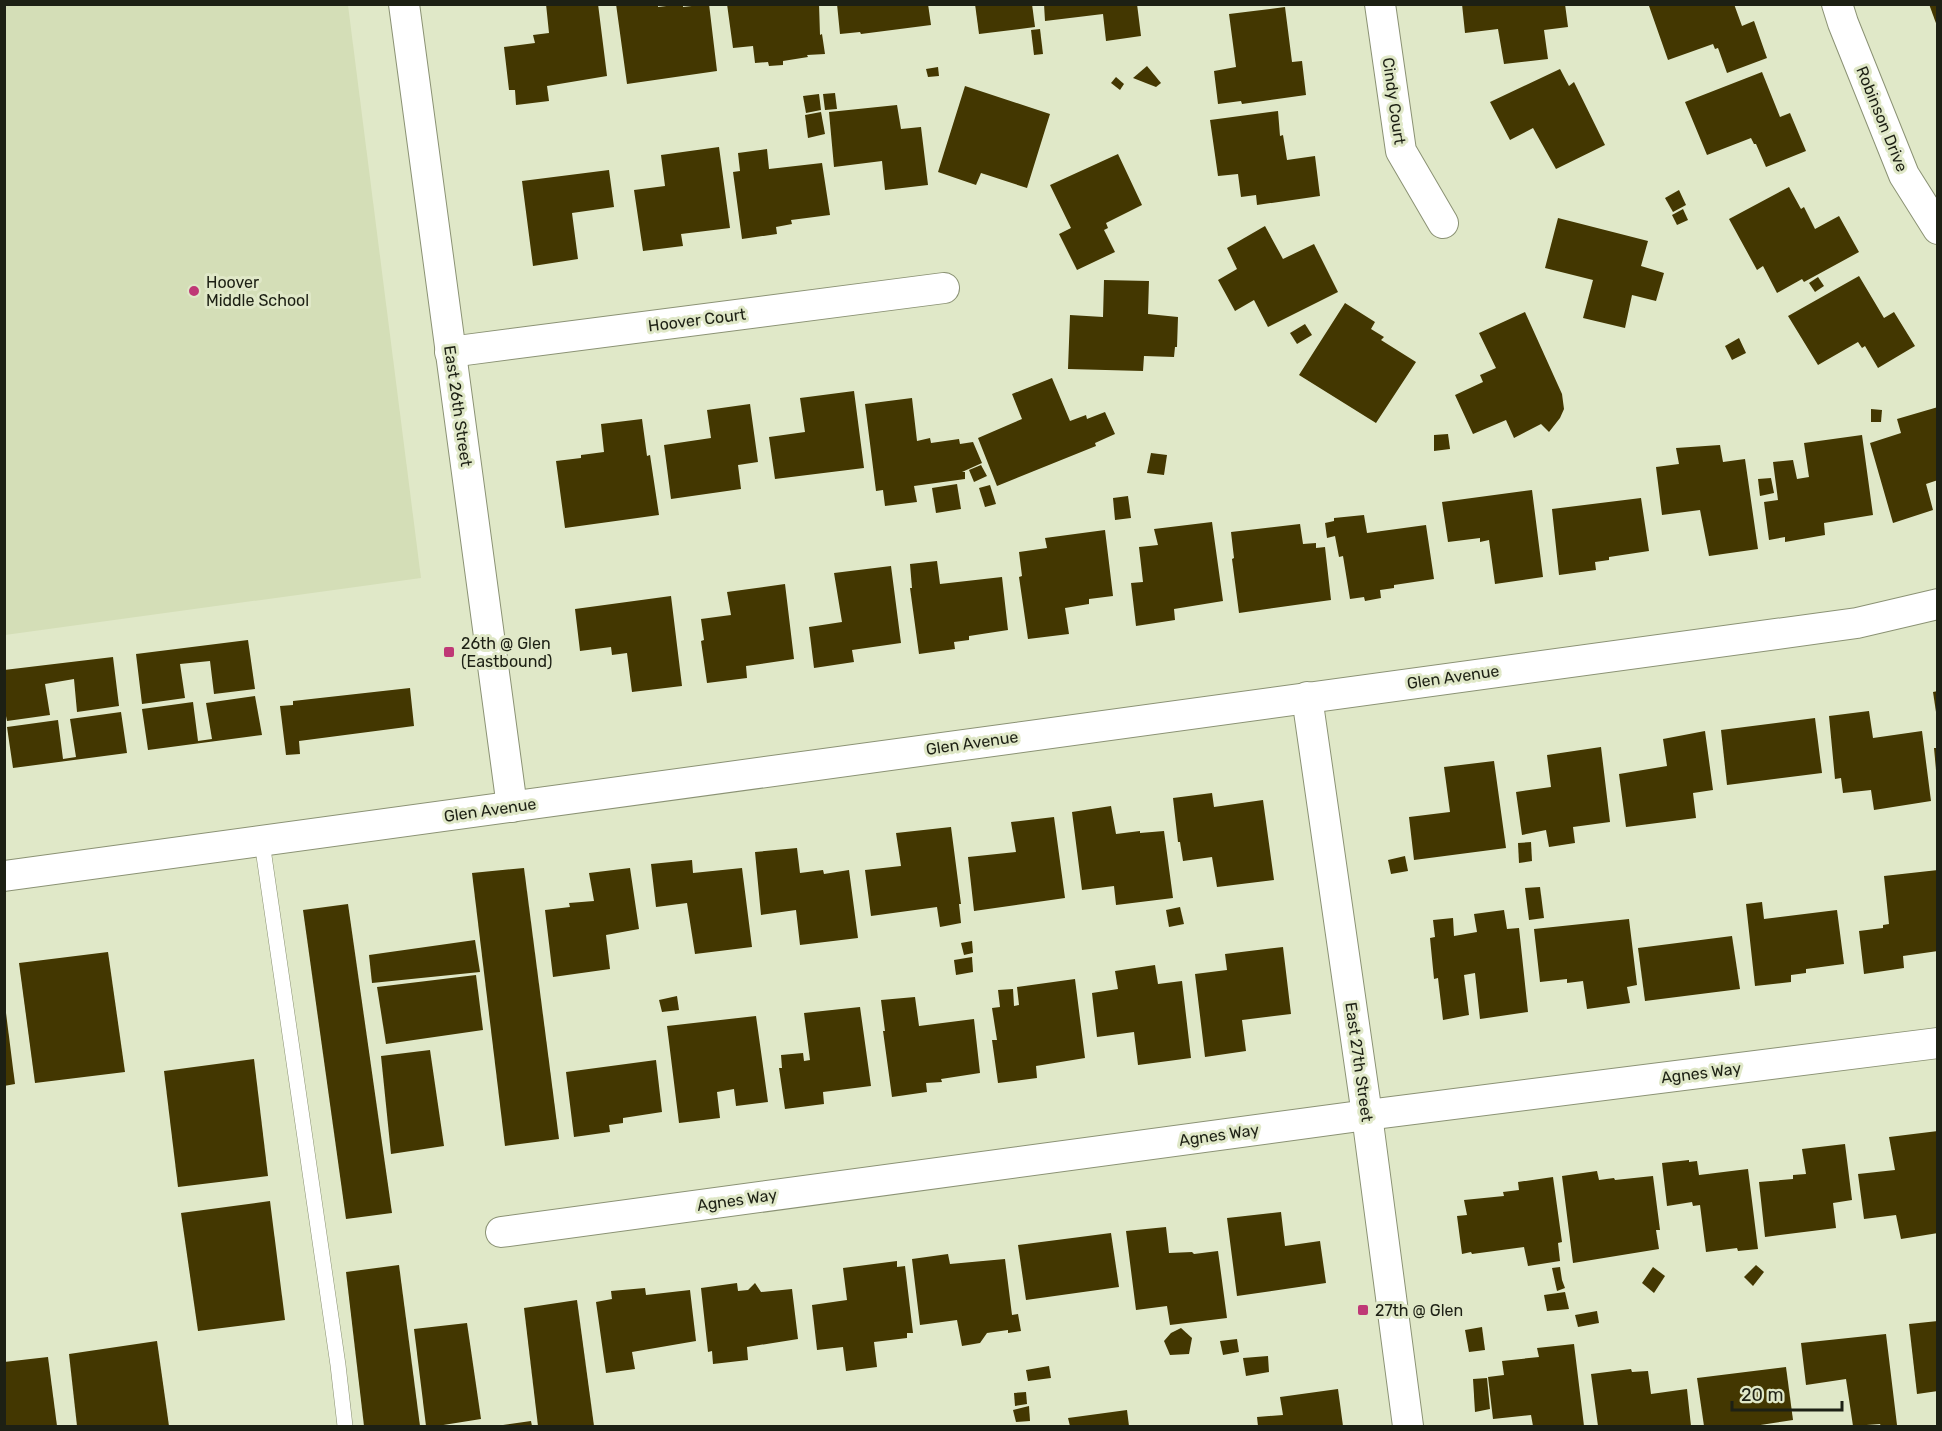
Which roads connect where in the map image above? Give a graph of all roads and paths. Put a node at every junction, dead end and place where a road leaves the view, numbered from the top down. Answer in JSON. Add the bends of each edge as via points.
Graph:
{"nodes":[{"id":1,"x":404,"y":4,"type":"edge"},
{"id":2,"x":1380,"y":4,"type":"edge"},
{"id":3,"x":1837,"y":4,"type":"edge"},
{"id":4,"x":1443,"y":223,"type":"dead end"},
{"id":5,"x":1938,"y":229,"type":"edge"},
{"id":6,"x":944,"y":288,"type":"dead end"},
{"id":7,"x":450,"y":352,"type":"junction"},
{"id":8,"x":1938,"y":604,"type":"edge"},
{"id":9,"x":1307,"y":697,"type":"junction"},
{"id":10,"x":512,"y":807,"type":"junction"},
{"id":11,"x":262,"y":842,"type":"junction"},
{"id":12,"x":4,"y":876,"type":"edge"},
{"id":13,"x":1938,"y":1043,"type":"edge"},
{"id":14,"x":1367,"y":1116,"type":"junction"},
{"id":15,"x":501,"y":1232,"type":"dead end"},
{"id":16,"x":345,"y":1426,"type":"edge"},
{"id":17,"x":1408,"y":1426,"type":"edge"}],
"edges":[{"from":1,"to":7,"type":"street","name":"East 26th Street"},
{"from":2,"to":4,"type":"street","name":"Cindy Court","via":[[1401,151]]},
{"from":3,"to":5,"type":"street","name":"Robinson Drive","via":[[1904,175]]},
{"from":6,"to":7,"type":"street","name":"Hoover Court"},
{"from":7,"to":10,"type":"street","name":"East 26th Street"},
{"from":8,"to":9,"type":"street","name":"Glen Avenue","via":[[1857,622]]},
{"from":9,"to":10,"type":"street","name":"Glen Avenue"},
{"from":9,"to":14,"type":"street","name":"East 27th Street"},
{"from":10,"to":11,"type":"street","name":"Glen Avenue"},
{"from":11,"to":12,"type":"street","name":"Glen Avenue"},
{"from":11,"to":16,"type":"lane"},
{"from":13,"to":14,"type":"street","name":"Agnes Way"},
{"from":14,"to":15,"type":"street","name":"Agnes Way"},
{"from":14,"to":17,"type":"street","name":"East 27th Street"}]}
